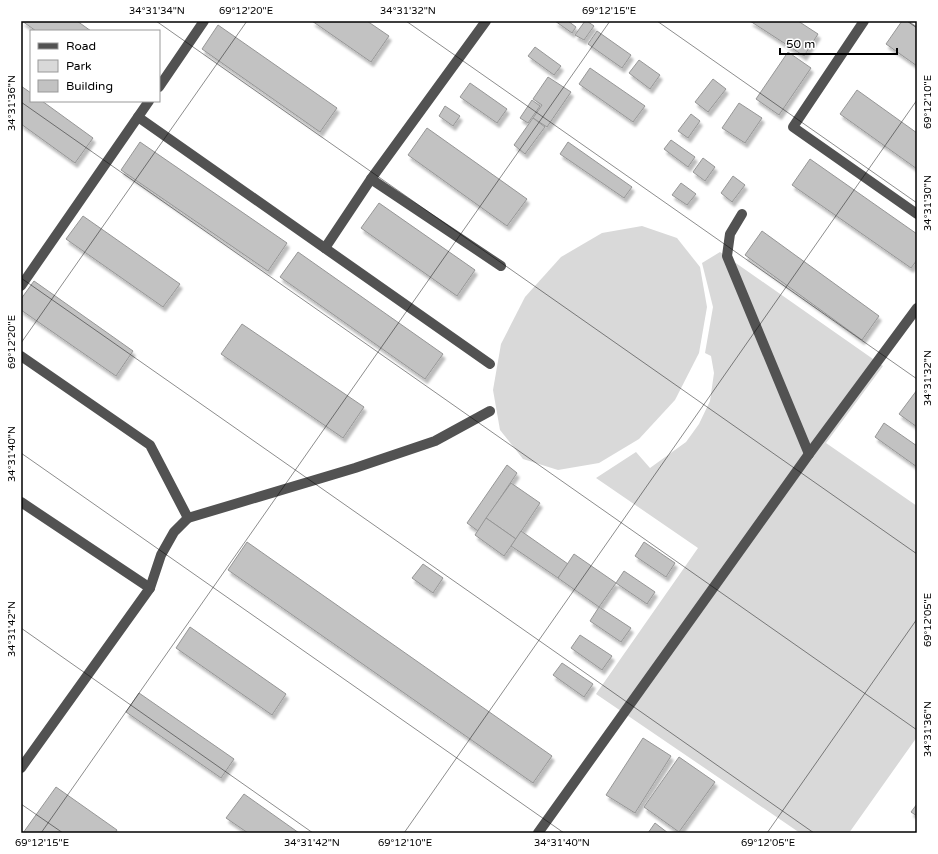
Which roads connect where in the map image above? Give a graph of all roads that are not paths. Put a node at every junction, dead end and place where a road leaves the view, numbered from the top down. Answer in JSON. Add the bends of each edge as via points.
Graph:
{"nodes":[{"id":1,"x":204,"y":21,"type":"edge"},
{"id":2,"x":486,"y":21,"type":"edge"},
{"id":3,"x":864,"y":21,"type":"edge"},
{"id":4,"x":160,"y":86,"type":"edge"},
{"id":5,"x":148,"y":102,"type":"edge"},
{"id":6,"x":138,"y":117,"type":"junction"},
{"id":7,"x":371,"y":179,"type":"junction"},
{"id":8,"x":742,"y":214,"type":"dead end"},
{"id":9,"x":917,"y":214,"type":"edge"},
{"id":10,"x":325,"y":248,"type":"junction"},
{"id":11,"x":501,"y":266,"type":"dead end"},
{"id":12,"x":21,"y":286,"type":"edge"},
{"id":13,"x":917,"y":308,"type":"edge"},
{"id":14,"x":21,"y":356,"type":"edge"},
{"id":15,"x":490,"y":364,"type":"dead end"},
{"id":16,"x":490,"y":411,"type":"dead end"},
{"id":17,"x":809,"y":454,"type":"junction"},
{"id":18,"x":21,"y":502,"type":"edge"},
{"id":19,"x":188,"y":518,"type":"junction"},
{"id":20,"x":150,"y":588,"type":"junction"},
{"id":21,"x":21,"y":768,"type":"edge"},
{"id":22,"x":538,"y":833,"type":"edge"}],
"edges":[{"from":1,"to":4,"type":"street"},
{"from":2,"to":7,"type":"street"},
{"from":3,"to":9,"type":"street","via":[[793,127]]},
{"from":5,"to":6,"type":"street"},
{"from":6,"to":10,"type":"street"},
{"from":6,"to":12,"type":"street"},
{"from":7,"to":10,"type":"street"},
{"from":7,"to":11,"type":"street"},
{"from":8,"to":17,"type":"street","via":[[730,234],[727,256]]},
{"from":10,"to":15,"type":"street"},
{"from":13,"to":17,"type":"street"},
{"from":14,"to":19,"type":"street","via":[[150,445]]},
{"from":16,"to":19,"type":"street","via":[[434,441],[355,468]]},
{"from":17,"to":22,"type":"street"},
{"from":18,"to":20,"type":"street"},
{"from":19,"to":20,"type":"street","via":[[174,532],[161,555]]},
{"from":20,"to":21,"type":"street"}]}
